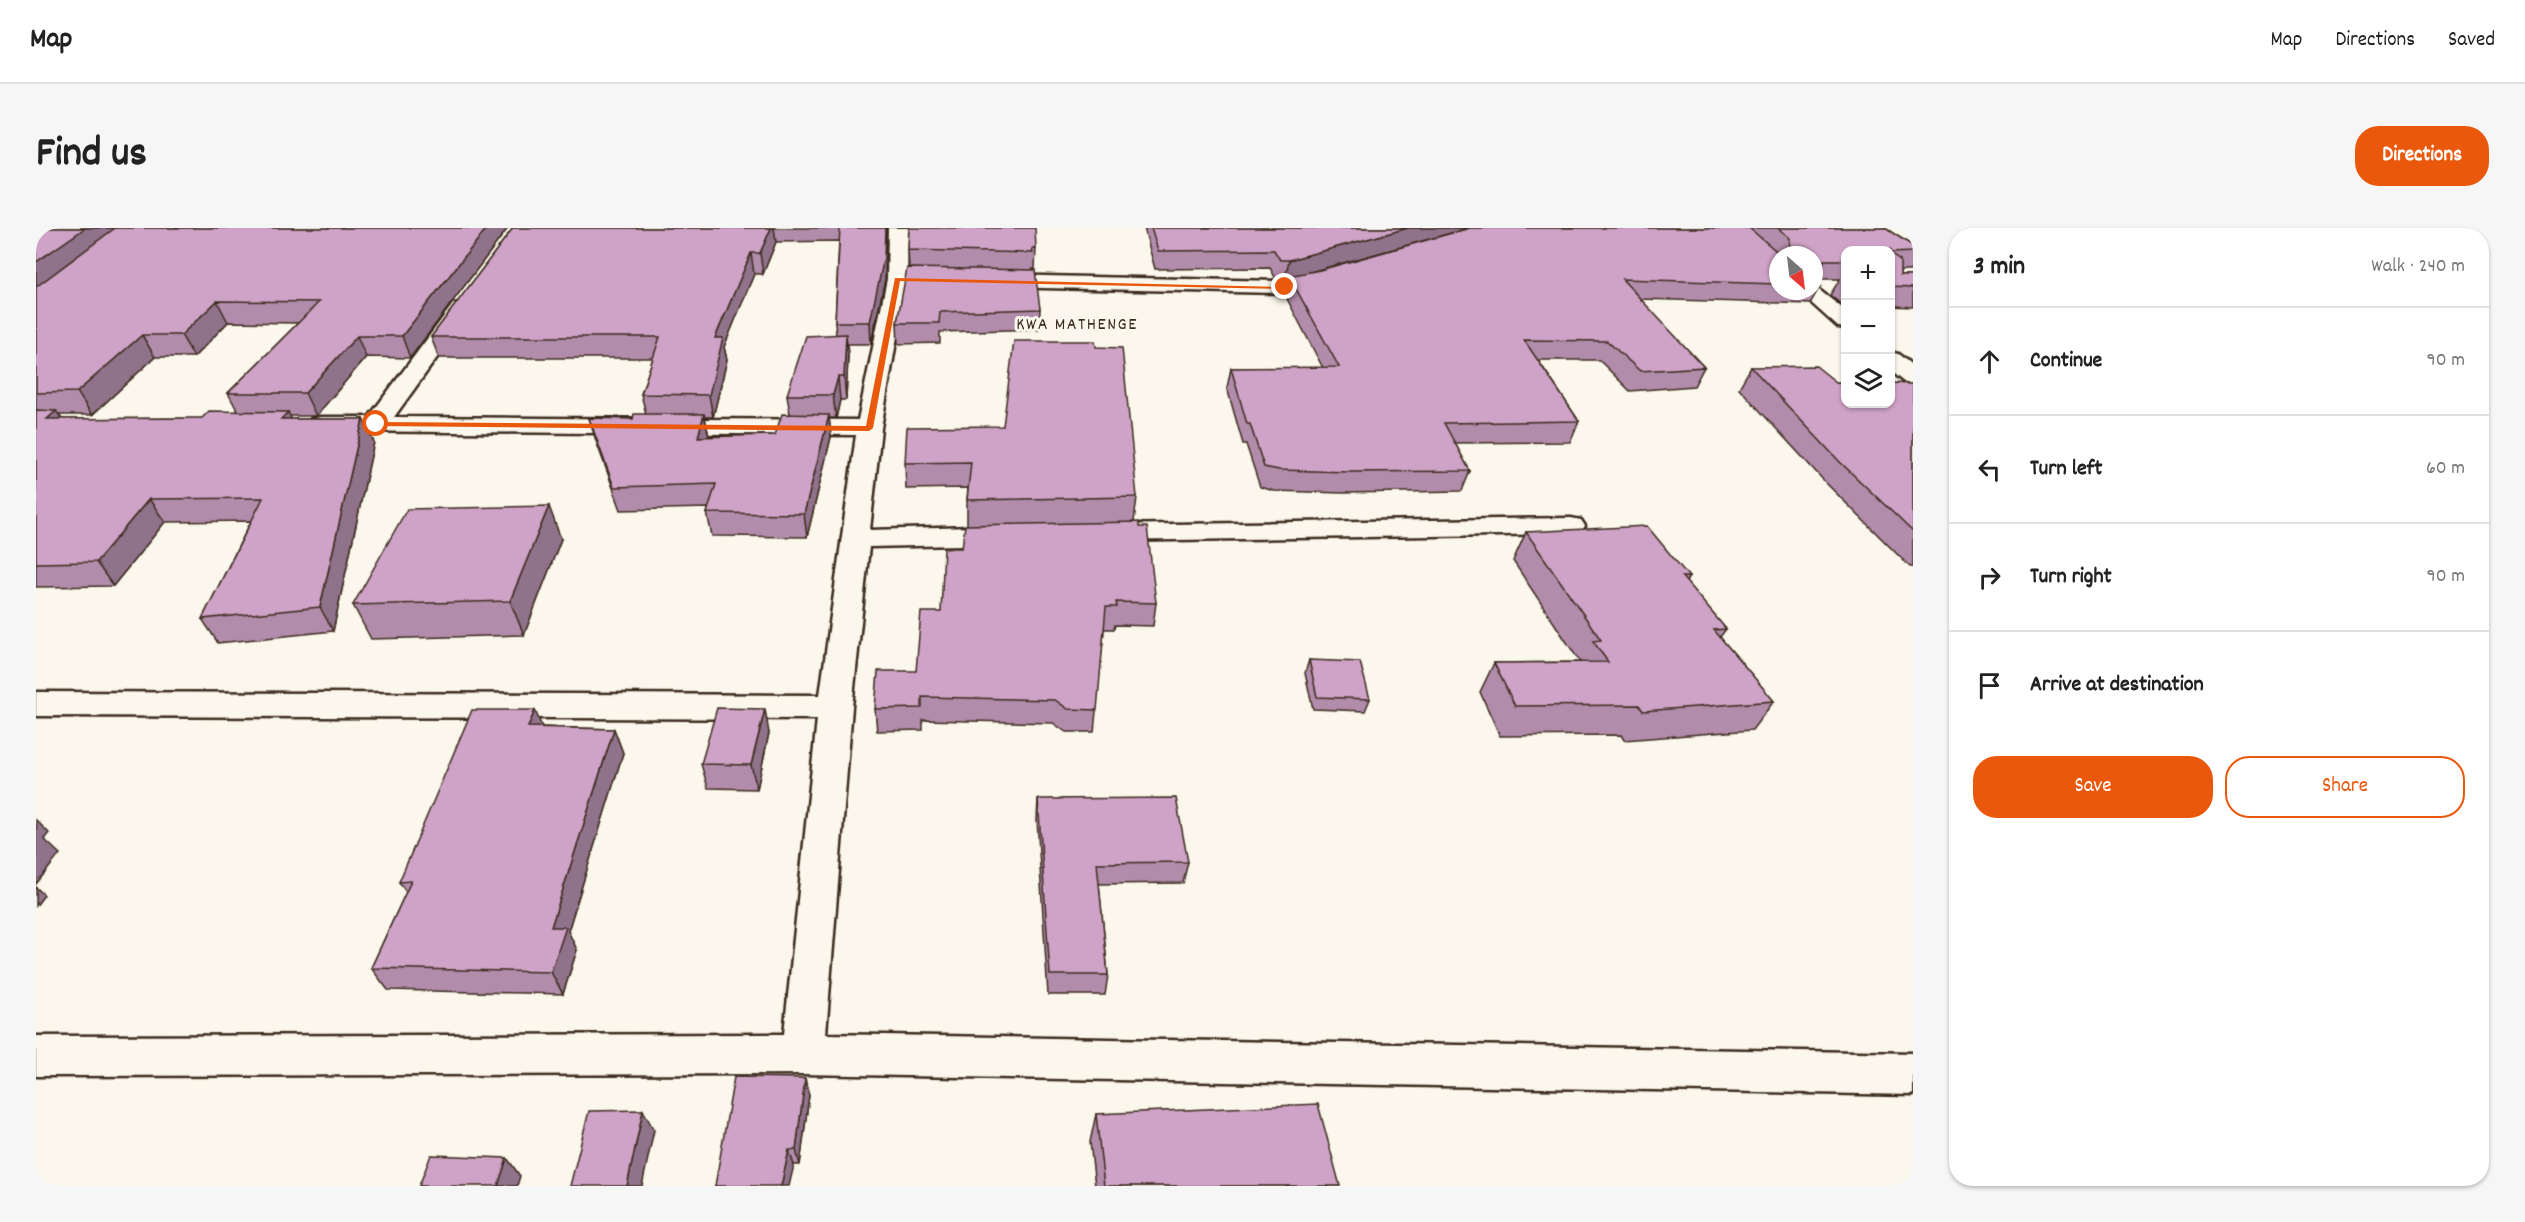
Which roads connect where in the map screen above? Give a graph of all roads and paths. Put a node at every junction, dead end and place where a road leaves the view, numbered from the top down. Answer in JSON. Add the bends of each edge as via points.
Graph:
{"nodes":[{"id":1,"x":898,"y":228,"type":"edge"},
{"id":2,"x":1351,"y":271,"type":"edge"},
{"id":3,"x":968,"y":280,"type":"edge"},
{"id":4,"x":1823,"y":287,"type":"edge"},
{"id":5,"x":1835,"y":287,"type":"dead end"},
{"id":6,"x":472,"y":293,"type":"edge"},
{"id":7,"x":1819,"y":300,"type":"edge"},
{"id":8,"x":1841,"y":319,"type":"edge"},
{"id":9,"x":1895,"y":364,"type":"edge"},
{"id":10,"x":1913,"y":378,"type":"edge"},
{"id":11,"x":294,"y":424,"type":"edge"},
{"id":12,"x":376,"y":424,"type":"junction"},
{"id":13,"x":869,"y":428,"type":"junction"},
{"id":14,"x":1571,"y":526,"type":"dead end"},
{"id":15,"x":1081,"y":534,"type":"edge"},
{"id":16,"x":1034,"y":535,"type":"edge"},
{"id":17,"x":856,"y":538,"type":"junction"},
{"id":18,"x":36,"y":704,"type":"edge"},
{"id":19,"x":835,"y":707,"type":"junction"},
{"id":20,"x":803,"y":1054,"type":"junction"},
{"id":21,"x":36,"y":1056,"type":"edge"},
{"id":22,"x":1913,"y":1074,"type":"edge"}],
"edges":[{"from":1,"to":13,"type":"street","via":[[909,279]]},
{"from":2,"to":3,"type":"street","via":[[1285,287]]},
{"from":4,"to":5,"type":"street"},
{"from":6,"to":12,"type":"street"},
{"from":7,"to":8,"type":"street"},
{"from":9,"to":10,"type":"street"},
{"from":11,"to":12,"type":"street"},
{"from":12,"to":13,"type":"street"},
{"from":13,"to":17,"type":"street"},
{"from":14,"to":15,"type":"street"},
{"from":16,"to":17,"type":"street"},
{"from":17,"to":19,"type":"street"},
{"from":18,"to":19,"type":"street"},
{"from":19,"to":20,"type":"street"},
{"from":20,"to":21,"type":"street"},
{"from":20,"to":22,"type":"street"}]}
